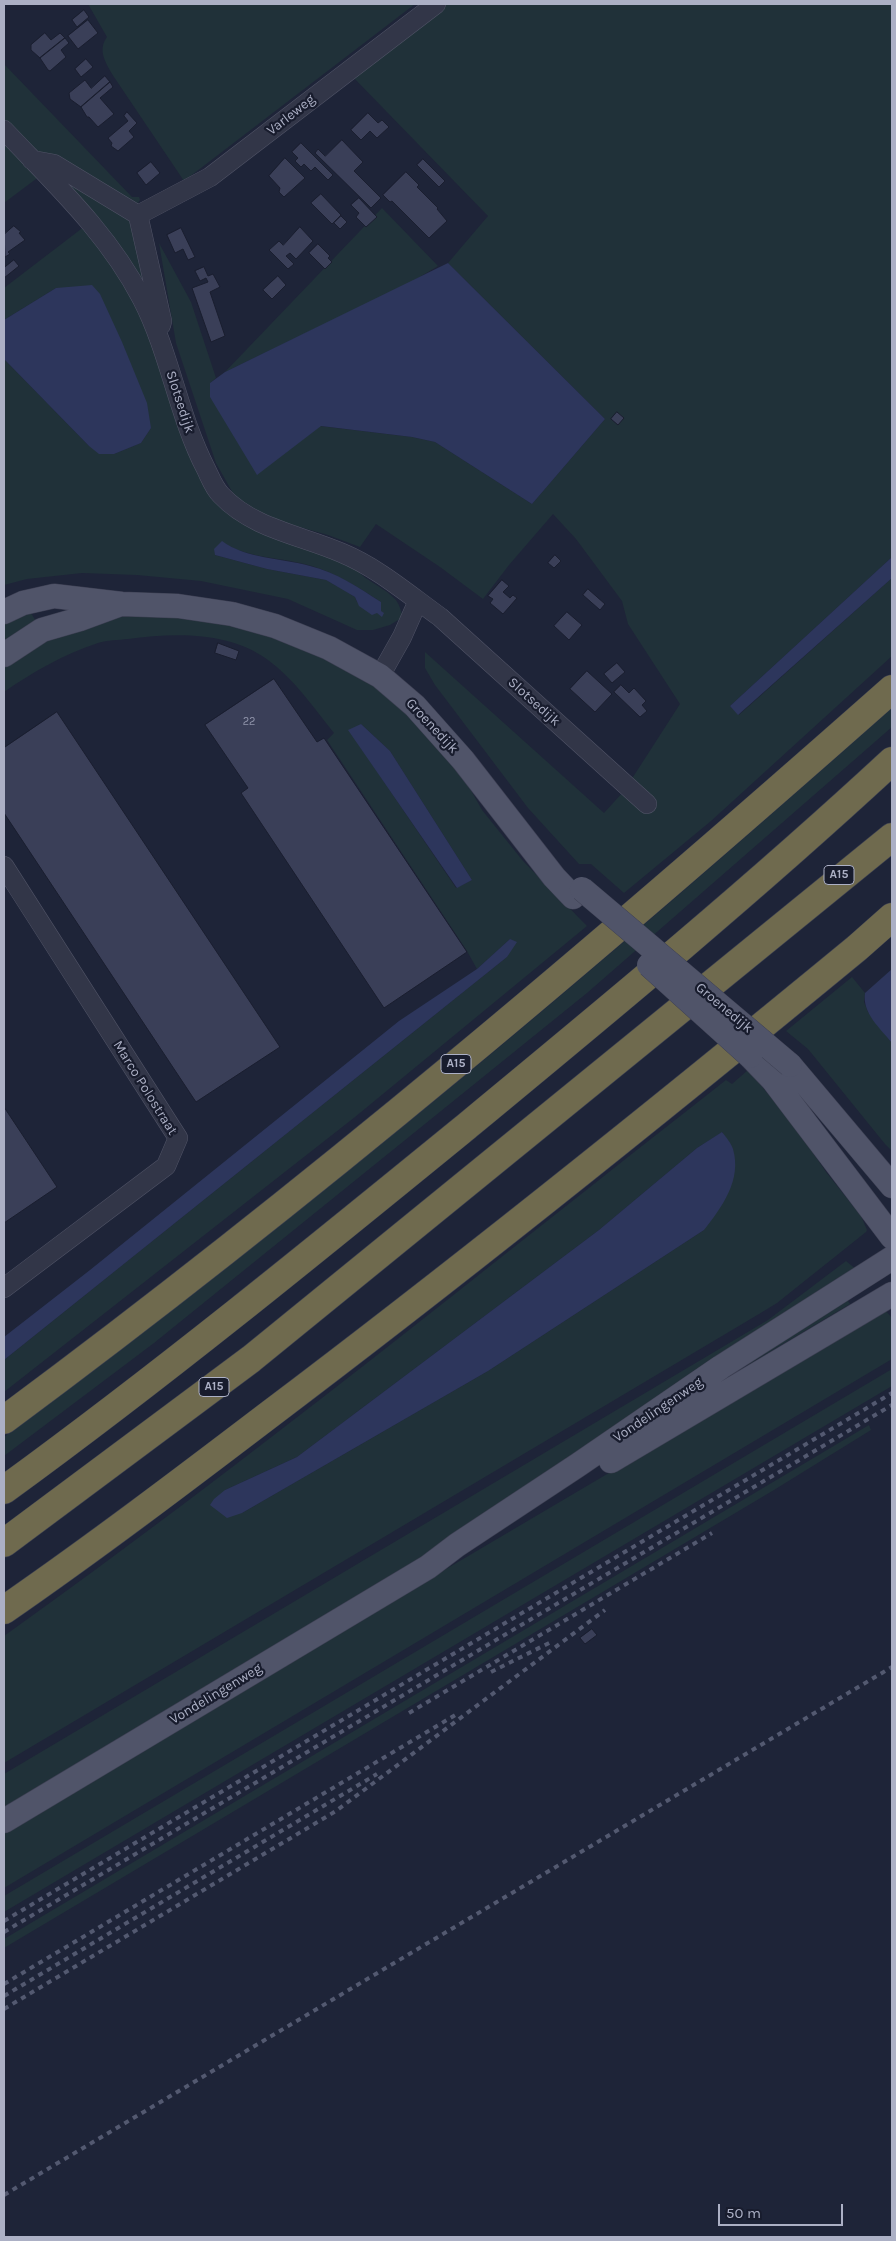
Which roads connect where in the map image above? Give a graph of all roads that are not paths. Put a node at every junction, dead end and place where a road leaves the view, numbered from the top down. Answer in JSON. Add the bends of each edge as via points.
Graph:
{"nodes":[{"id":1,"x":436,"y":4,"type":"edge"},
{"id":2,"x":4,"y":130,"type":"edge"},
{"id":3,"x":32,"y":160,"type":"junction"},
{"id":4,"x":138,"y":215,"type":"junction"},
{"id":5,"x":159,"y":336,"type":"junction"},
{"id":6,"x":418,"y":601,"type":"junction"},
{"id":7,"x":122,"y":604,"type":"junction"},
{"id":8,"x":4,"y":612,"type":"edge"},
{"id":9,"x":4,"y":655,"type":"edge"},
{"id":10,"x":380,"y":676,"type":"junction"},
{"id":11,"x":892,"y":689,"type":"edge"},
{"id":12,"x":892,"y":761,"type":"edge"},
{"id":13,"x":647,"y":804,"type":"dead end"},
{"id":14,"x":892,"y":825,"type":"edge"},
{"id":15,"x":892,"y":837,"type":"edge"},
{"id":16,"x":4,"y":866,"type":"edge"},
{"id":17,"x":577,"y":893,"type":"junction"},
{"id":18,"x":892,"y":916,"type":"edge"},
{"id":19,"x":785,"y":924,"type":"junction"},
{"id":20,"x":782,"y":1072,"type":"junction"},
{"id":21,"x":892,"y":1186,"type":"edge"},
{"id":22,"x":876,"y":1215,"type":"junction"},
{"id":23,"x":892,"y":1237,"type":"edge"},
{"id":24,"x":892,"y":1258,"type":"edge"},
{"id":25,"x":870,"y":1273,"type":"junction"},
{"id":26,"x":4,"y":1288,"type":"edge"},
{"id":27,"x":892,"y":1294,"type":"edge"},
{"id":28,"x":4,"y":1420,"type":"edge"},
{"id":29,"x":4,"y":1490,"type":"edge"},
{"id":30,"x":4,"y":1543,"type":"edge"},
{"id":31,"x":428,"y":1567,"type":"junction"},
{"id":32,"x":4,"y":1610,"type":"edge"},
{"id":33,"x":4,"y":1821,"type":"edge"}],
"edges":[{"from":1,"to":4,"type":"street","name":"Varleweg","via":[[210,177]]},
{"from":2,"to":3,"type":"street","name":"Slotsedijk"},
{"from":3,"to":4,"type":"street","via":[[54,164]]},
{"from":3,"to":5,"type":"street","name":"Slotsedijk","via":[[116,254]]},
{"from":4,"to":5,"type":"street","via":[[162,321]]},
{"from":5,"to":6,"type":"street","name":"Slotsedijk","via":[[195,448],[218,493],[235,509],[282,533],[343,553],[404,589]]},
{"from":6,"to":10,"type":"street"},
{"from":6,"to":13,"type":"street","name":"Slotsedijk","via":[[440,617]]},
{"from":7,"to":8,"type":"main road","name":"Groenedijk","via":[[54,596]]},
{"from":7,"to":9,"type":"main road","via":[[42,630]]},
{"from":7,"to":10,"type":"main road","name":"Groenedijk","via":[[178,606],[232,614],[275,626],[329,648]]},
{"from":10,"to":17,"type":"main road","name":"Groenedijk","via":[[415,706],[536,851],[558,868]]},
{"from":11,"to":28,"type":"highway","number":"A15","via":[[482,1044],[246,1235]]},
{"from":12,"to":29,"type":"highway","via":[[800,846],[336,1233]]},
{"from":14,"to":19,"type":"highway","number":"A15"},
{"from":15,"to":19,"type":"highway","number":"A15"},
{"from":16,"to":26,"type":"street","name":"Marco Polostraat","via":[[178,1138],[166,1166]]},
{"from":17,"to":20,"type":"main road","name":"Groenedijk","bridge":true},
{"from":17,"to":20,"type":"main road","name":"Groenedijk","bridge":true,"via":[[750,1056]]},
{"from":18,"to":32,"type":"highway","via":[[634,1132],[398,1318],[92,1549]]},
{"from":19,"to":30,"type":"highway","number":"A15","via":[[251,1359]]},
{"from":20,"to":21,"type":"main road","name":"Groenedijk"},
{"from":20,"to":22,"type":"main road","name":"Groenedijk"},
{"from":22,"to":23,"type":"main road","name":"Groenedijk"},
{"from":22,"to":25,"type":"main road","via":[[878,1243]]},
{"from":24,"to":25,"type":"main road","name":"Vondelingenweg"},
{"from":25,"to":31,"type":"main road","name":"Vondelingenweg","via":[[721,1367]]},
{"from":27,"to":31,"type":"main road","name":"Vondelingenweg","via":[[658,1432],[461,1554]]},
{"from":31,"to":33,"type":"main road","name":"Vondelingenweg"}]}
